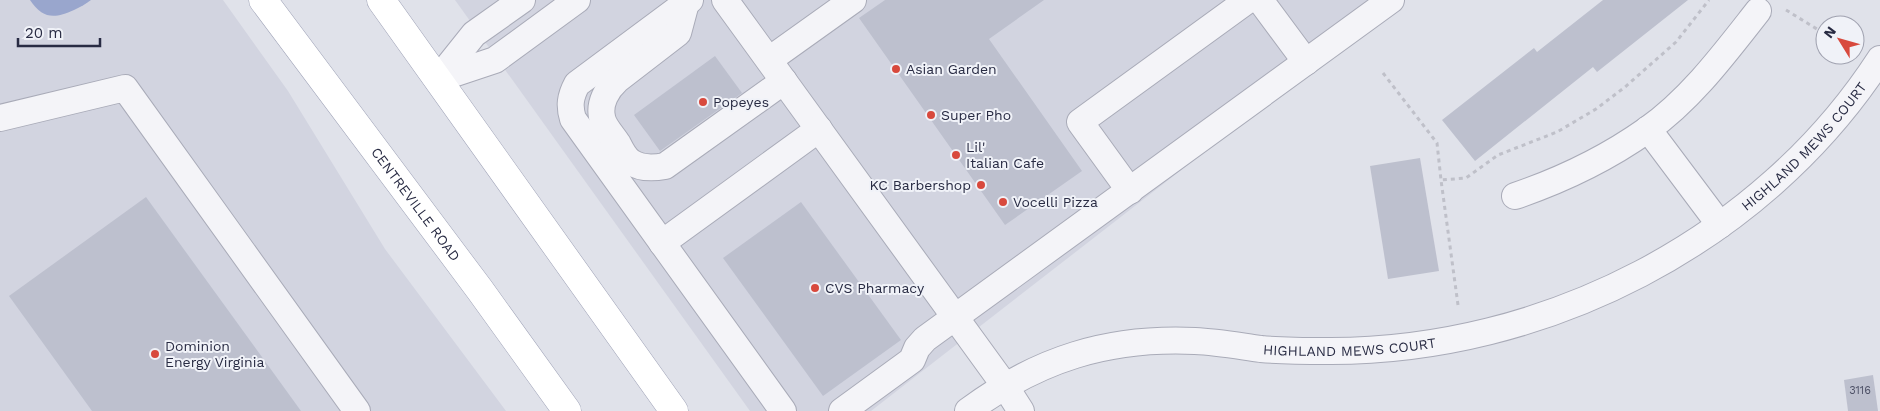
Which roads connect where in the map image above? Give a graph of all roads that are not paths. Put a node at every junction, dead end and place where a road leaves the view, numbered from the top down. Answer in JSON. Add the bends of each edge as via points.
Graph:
{"nodes":[{"id":1,"x":262,"y":0,"type":"edge"},
{"id":2,"x":381,"y":0,"type":"edge"},
{"id":3,"x":522,"y":0,"type":"edge"},
{"id":4,"x":577,"y":0,"type":"edge"},
{"id":5,"x":726,"y":0,"type":"edge"},
{"id":6,"x":853,"y":0,"type":"edge"},
{"id":7,"x":1248,"y":0,"type":"edge"},
{"id":8,"x":1260,"y":0,"type":"edge"},
{"id":9,"x":1390,"y":0,"type":"edge"},
{"id":10,"x":688,"y":2,"type":"edge"},
{"id":11,"x":1768,"y":8,"type":"road end"},
{"id":12,"x":1880,"y":59,"type":"edge"},
{"id":13,"x":769,"y":60,"type":"junction"},
{"id":14,"x":1306,"y":62,"type":"junction"},
{"id":15,"x":438,"y":79,"type":"junction"},
{"id":16,"x":784,"y":81,"type":"junction"},
{"id":17,"x":0,"y":118,"type":"edge"},
{"id":18,"x":818,"y":129,"type":"junction"},
{"id":19,"x":1648,"y":130,"type":"junction"},
{"id":20,"x":1130,"y":190,"type":"junction"},
{"id":21,"x":1515,"y":196,"type":"dead end"},
{"id":22,"x":1720,"y":225,"type":"junction"},
{"id":23,"x":662,"y":243,"type":"junction"},
{"id":24,"x":956,"y":318,"type":"junction"},
{"id":25,"x":1005,"y":386,"type":"junction"},
{"id":26,"x":357,"y":411,"type":"edge"},
{"id":27,"x":567,"y":411,"type":"edge"},
{"id":28,"x":674,"y":411,"type":"edge"},
{"id":29,"x":783,"y":411,"type":"edge"},
{"id":30,"x":842,"y":411,"type":"edge"},
{"id":31,"x":968,"y":411,"type":"edge"},
{"id":32,"x":1021,"y":411,"type":"edge"}],
"edges":[{"from":1,"to":27,"type":"main road","name":"CENTREVILLE ROAD"},
{"from":2,"to":15,"type":"main road"},
{"from":3,"to":15,"type":"street","via":[[474,34]]},
{"from":4,"to":15,"type":"street","via":[[495,60]]},
{"from":5,"to":13,"type":"street"},
{"from":6,"to":13,"type":"street"},
{"from":7,"to":20,"type":"street","via":[[1080,122]]},
{"from":8,"to":14,"type":"street"},
{"from":9,"to":14,"type":"street"},
{"from":10,"to":16,"type":"street","via":[[678,34],[617,80],[605,96],[602,118],[631,162],[653,168],[665,166]]},
{"from":10,"to":23,"type":"street","via":[[577,84],[570,108],[573,119]]},
{"from":11,"to":19,"type":"street","via":[[1704,78]]},
{"from":12,"to":22,"type":"street","name":"HIGHLAND MEWS COURT","via":[[1822,133],[1774,181]]},
{"from":13,"to":16,"type":"street"},
{"from":14,"to":20,"type":"street"},
{"from":15,"to":28,"type":"main road"},
{"from":16,"to":18,"type":"street"},
{"from":17,"to":26,"type":"street","via":[[125,88]]},
{"from":18,"to":23,"type":"street"},
{"from":18,"to":24,"type":"street"},
{"from":19,"to":21,"type":"street","via":[[1588,166]]},
{"from":19,"to":22,"type":"street"},
{"from":20,"to":24,"type":"street"},
{"from":22,"to":25,"type":"street","name":"HIGHLAND MEWS COURT","via":[[1656,266],[1596,296],[1535,319],[1467,337],[1393,349],[1329,352],[1196,341],[1145,341],[1070,356]]},
{"from":23,"to":29,"type":"street"},
{"from":24,"to":25,"type":"street"},
{"from":24,"to":30,"type":"street","via":[[925,339],[912,360]]},
{"from":25,"to":31,"type":"street","name":"HIGHLAND MEWS COURT"},
{"from":25,"to":32,"type":"street"}]}
